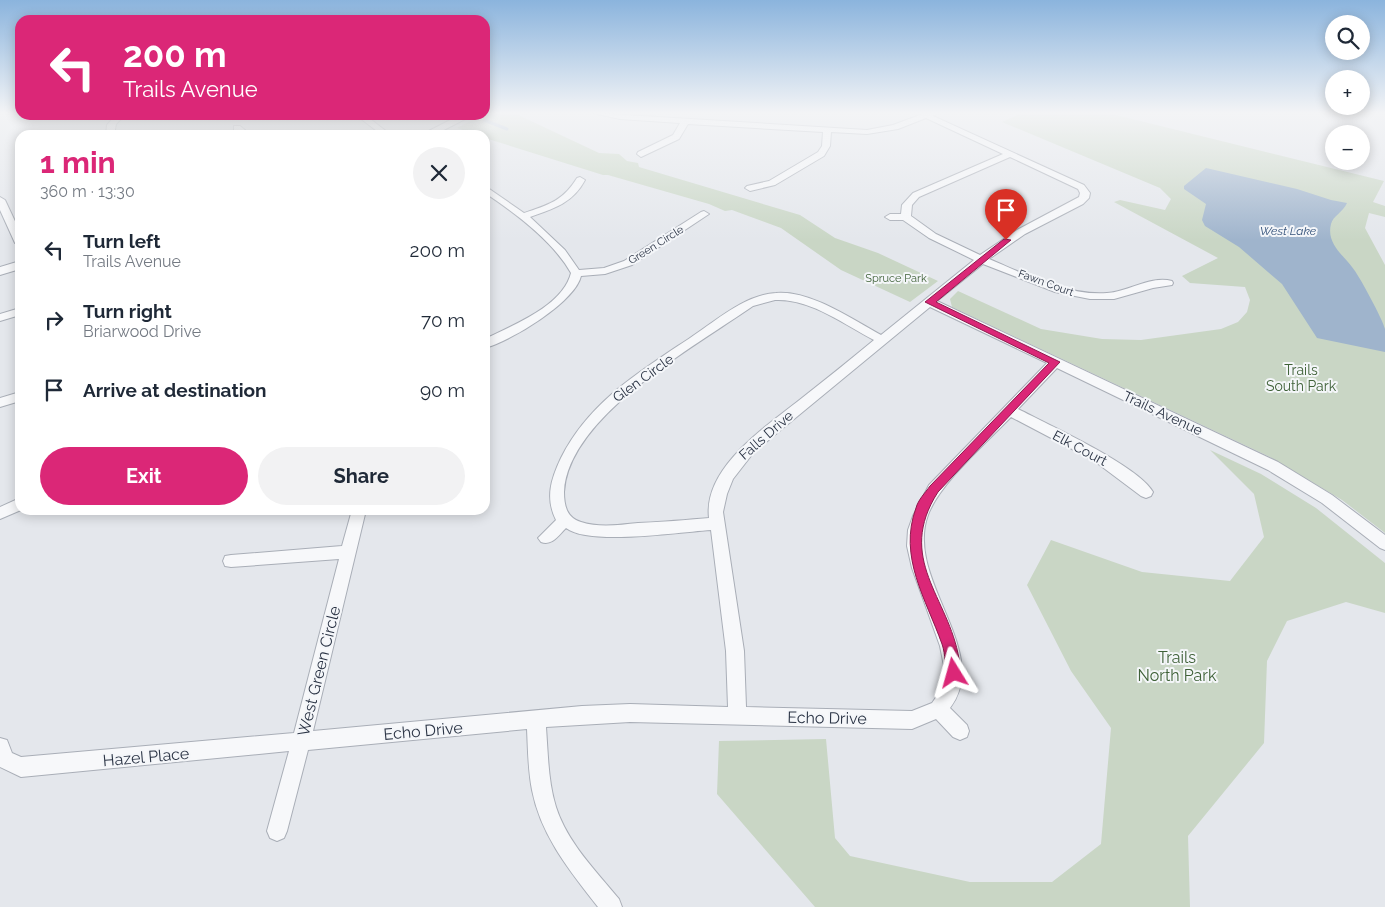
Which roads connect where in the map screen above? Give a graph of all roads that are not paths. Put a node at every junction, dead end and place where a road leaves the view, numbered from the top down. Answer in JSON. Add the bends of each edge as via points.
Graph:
{"nodes":[{"id":1,"x":819,"y":155,"type":"edge"},
{"id":2,"x":1007,"y":155,"type":"edge"},
{"id":3,"x":1013,"y":155,"type":"edge"},
{"id":4,"x":580,"y":180,"type":"dead end"},
{"id":5,"x":750,"y":188,"type":"dead end"},
{"id":6,"x":490,"y":193,"type":"edge"},
{"id":7,"x":0,"y":200,"type":"edge"},
{"id":8,"x":704,"y":214,"type":"dead end"},
{"id":9,"x":522,"y":217,"type":"junction"},
{"id":10,"x":890,"y":217,"type":"dead end"},
{"id":11,"x":906,"y":217,"type":"junction"},
{"id":12,"x":11,"y":223,"type":"junction"},
{"id":13,"x":0,"y":226,"type":"edge"},
{"id":14,"x":15,"y":232,"type":"edge"},
{"id":15,"x":983,"y":258,"type":"junction"},
{"id":16,"x":15,"y":266,"type":"edge"},
{"id":17,"x":0,"y":271,"type":"edge"},
{"id":18,"x":576,"y":272,"type":"junction"},
{"id":19,"x":1168,"y":283,"type":"dead end"},
{"id":20,"x":929,"y":302,"type":"junction"},
{"id":21,"x":15,"y":313,"type":"edge"},
{"id":22,"x":0,"y":318,"type":"edge"},
{"id":23,"x":882,"y":340,"type":"junction"},
{"id":24,"x":490,"y":341,"type":"edge"},
{"id":25,"x":1055,"y":362,"type":"junction"},
{"id":26,"x":15,"y":398,"type":"edge"},
{"id":27,"x":0,"y":403,"type":"edge"},
{"id":28,"x":1009,"y":410,"type":"junction"},
{"id":29,"x":1146,"y":492,"type":"dead end"},
{"id":30,"x":15,"y":506,"type":"edge"},
{"id":31,"x":0,"y":513,"type":"edge"},
{"id":32,"x":359,"y":515,"type":"edge"},
{"id":33,"x":565,"y":520,"type":"junction"},
{"id":34,"x":716,"y":524,"type":"junction"},
{"id":35,"x":546,"y":538,"type":"dead end"},
{"id":36,"x":1385,"y":544,"type":"edge"},
{"id":37,"x":348,"y":552,"type":"junction"},
{"id":38,"x":231,"y":561,"type":"dead end"},
{"id":39,"x":940,"y":710,"type":"junction"},
{"id":40,"x":737,"y":716,"type":"junction"},
{"id":41,"x":536,"y":720,"type":"junction"},
{"id":42,"x":960,"y":731,"type":"dead end"},
{"id":43,"x":301,"y":742,"type":"junction"},
{"id":44,"x":0,"y":747,"type":"edge"},
{"id":45,"x":277,"y":831,"type":"dead end"},
{"id":46,"x":610,"y":907,"type":"edge"}],
"edges":[{"from":1,"to":5,"type":"street","via":[[772,183]]},
{"from":2,"to":11,"type":"street","via":[[916,195],[907,205]]},
{"from":3,"to":15,"type":"street","name":"Falls Drive","via":[[1072,182],[1088,193],[1080,202],[1021,232]]},
{"from":4,"to":9,"type":"street","via":[[570,197]]},
{"from":6,"to":9,"type":"street"},
{"from":7,"to":12,"type":"street"},
{"from":8,"to":18,"type":"street","name":"Green Circle","via":[[628,263],[605,270]]},
{"from":9,"to":18,"type":"street","via":[[563,252]]},
{"from":10,"to":11,"type":"street"},
{"from":11,"to":15,"type":"street","name":"Fawn Court","via":[[930,235]]},
{"from":12,"to":13,"type":"street"},
{"from":12,"to":14,"type":"street"},
{"from":15,"to":19,"type":"street","name":"Fawn Court","via":[[1059,290],[1091,296],[1115,296],[1154,283]]},
{"from":15,"to":20,"type":"street","name":"Falls Drive"},
{"from":16,"to":17,"type":"street"},
{"from":18,"to":24,"type":"street","via":[[569,290],[558,302]]},
{"from":20,"to":23,"type":"street","name":"Falls Drive"},
{"from":20,"to":25,"type":"street","name":"Trails Avenue"},
{"from":21,"to":22,"type":"street"},
{"from":23,"to":33,"type":"street","name":"Glen Circle","via":[[779,291],[749,304],[632,383],[594,418],[560,473],[556,507]]},
{"from":23,"to":34,"type":"street","name":"Falls Drive","via":[[737,460],[720,490]]},
{"from":25,"to":28,"type":"street"},
{"from":25,"to":36,"type":"street","name":"Trails Avenue","via":[[1273,466],[1327,499]]},
{"from":26,"to":27,"type":"street"},
{"from":28,"to":29,"type":"street","name":"Elk Court","via":[[1100,458]]},
{"from":28,"to":39,"type":"street","via":[[934,489],[922,507],[915,533],[919,570],[954,663],[954,684]]},
{"from":30,"to":31,"type":"street"},
{"from":32,"to":37,"type":"street","name":"West Green Circle"},
{"from":33,"to":34,"type":"street","via":[[574,527],[598,532]]},
{"from":33,"to":35,"type":"street"},
{"from":34,"to":40,"type":"street","name":"Falls Drive","via":[[735,651]]},
{"from":37,"to":38,"type":"street"},
{"from":37,"to":43,"type":"street","name":"West Green Circle"},
{"from":39,"to":40,"type":"street","name":"Echo Drive","via":[[912,720]]},
{"from":39,"to":42,"type":"street"},
{"from":40,"to":41,"type":"street","name":"Echo Drive","via":[[630,713]]},
{"from":41,"to":43,"type":"street","name":"Echo Drive"},
{"from":41,"to":46,"type":"street","via":[[542,795],[556,832]]},
{"from":43,"to":44,"type":"street","name":"Hazel Place","via":[[21,767],[5,760]]},
{"from":43,"to":45,"type":"street","name":"West Green Circle"}]}
